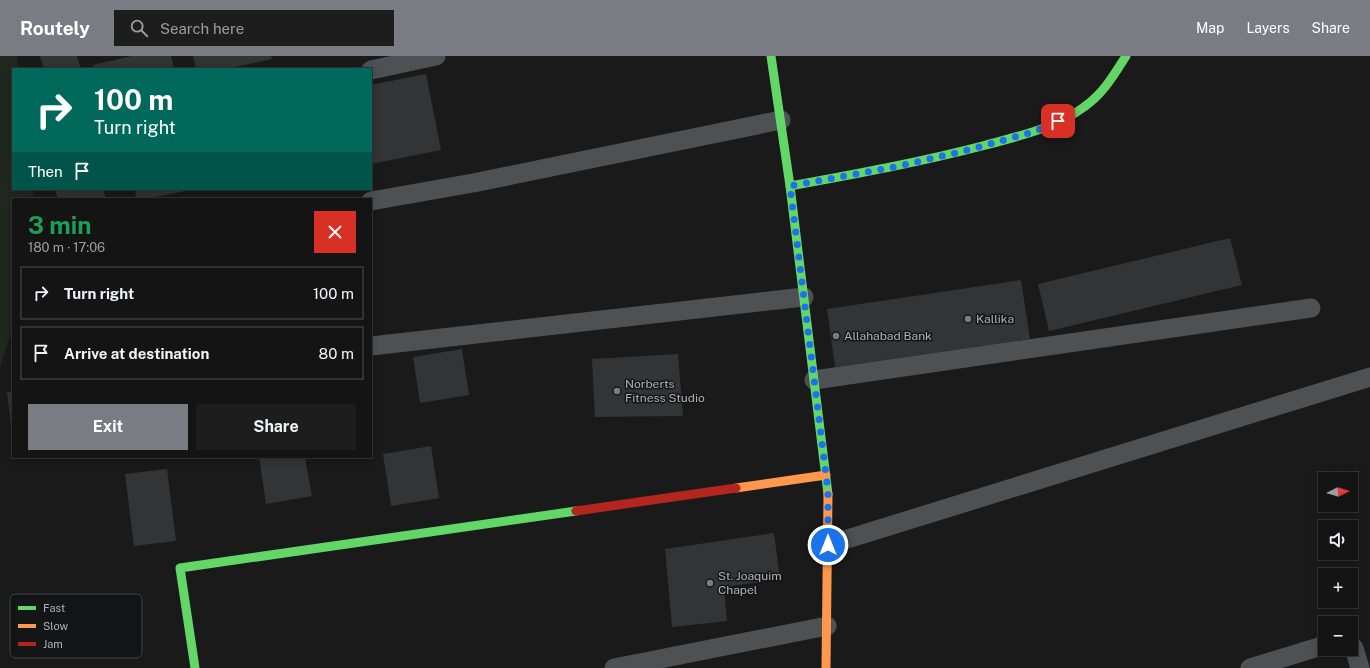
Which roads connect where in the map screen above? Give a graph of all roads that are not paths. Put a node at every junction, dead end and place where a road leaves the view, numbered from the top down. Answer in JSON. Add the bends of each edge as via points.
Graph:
{"nodes":[{"id":1,"x":436,"y":56,"type":"edge"},
{"id":2,"x":771,"y":56,"type":"edge"},
{"id":3,"x":1126,"y":56,"type":"edge"},
{"id":4,"x":372,"y":70,"type":"edge"},
{"id":5,"x":781,"y":120,"type":"junction"},
{"id":6,"x":790,"y":186,"type":"junction"},
{"id":7,"x":372,"y":201,"type":"edge"},
{"id":8,"x":804,"y":297,"type":"junction"},
{"id":9,"x":1311,"y":308,"type":"dead end"},
{"id":10,"x":372,"y":346,"type":"edge"},
{"id":11,"x":1370,"y":377,"type":"edge"},
{"id":12,"x":814,"y":380,"type":"junction"},
{"id":13,"x":826,"y":475,"type":"junction"},
{"id":14,"x":828,"y":545,"type":"junction"},
{"id":15,"x":826,"y":626,"type":"junction"},
{"id":16,"x":1318,"y":647,"type":"edge"},
{"id":17,"x":1356,"y":656,"type":"edge"},
{"id":18,"x":195,"y":668,"type":"edge"},
{"id":19,"x":614,"y":668,"type":"edge"},
{"id":20,"x":826,"y":668,"type":"edge"},
{"id":21,"x":1250,"y":668,"type":"edge"},
{"id":22,"x":1360,"y":668,"type":"edge"}],
"edges":[{"from":1,"to":4,"type":"street"},
{"from":2,"to":5,"type":"street"},
{"from":3,"to":6,"type":"street","via":[[1094,100],[1071,116],[1033,132],[895,167]]},
{"from":5,"to":6,"type":"street"},
{"from":5,"to":7,"type":"street","via":[[473,183]]},
{"from":6,"to":8,"type":"street"},
{"from":8,"to":10,"type":"street"},
{"from":8,"to":12,"type":"street"},
{"from":9,"to":12,"type":"street"},
{"from":11,"to":14,"type":"street"},
{"from":12,"to":13,"type":"street"},
{"from":13,"to":14,"type":"street"},
{"from":13,"to":18,"type":"street","via":[[180,568]]},
{"from":14,"to":15,"type":"street"},
{"from":15,"to":19,"type":"street"},
{"from":15,"to":20,"type":"street"},
{"from":16,"to":21,"type":"street"},
{"from":17,"to":22,"type":"street"}]}
